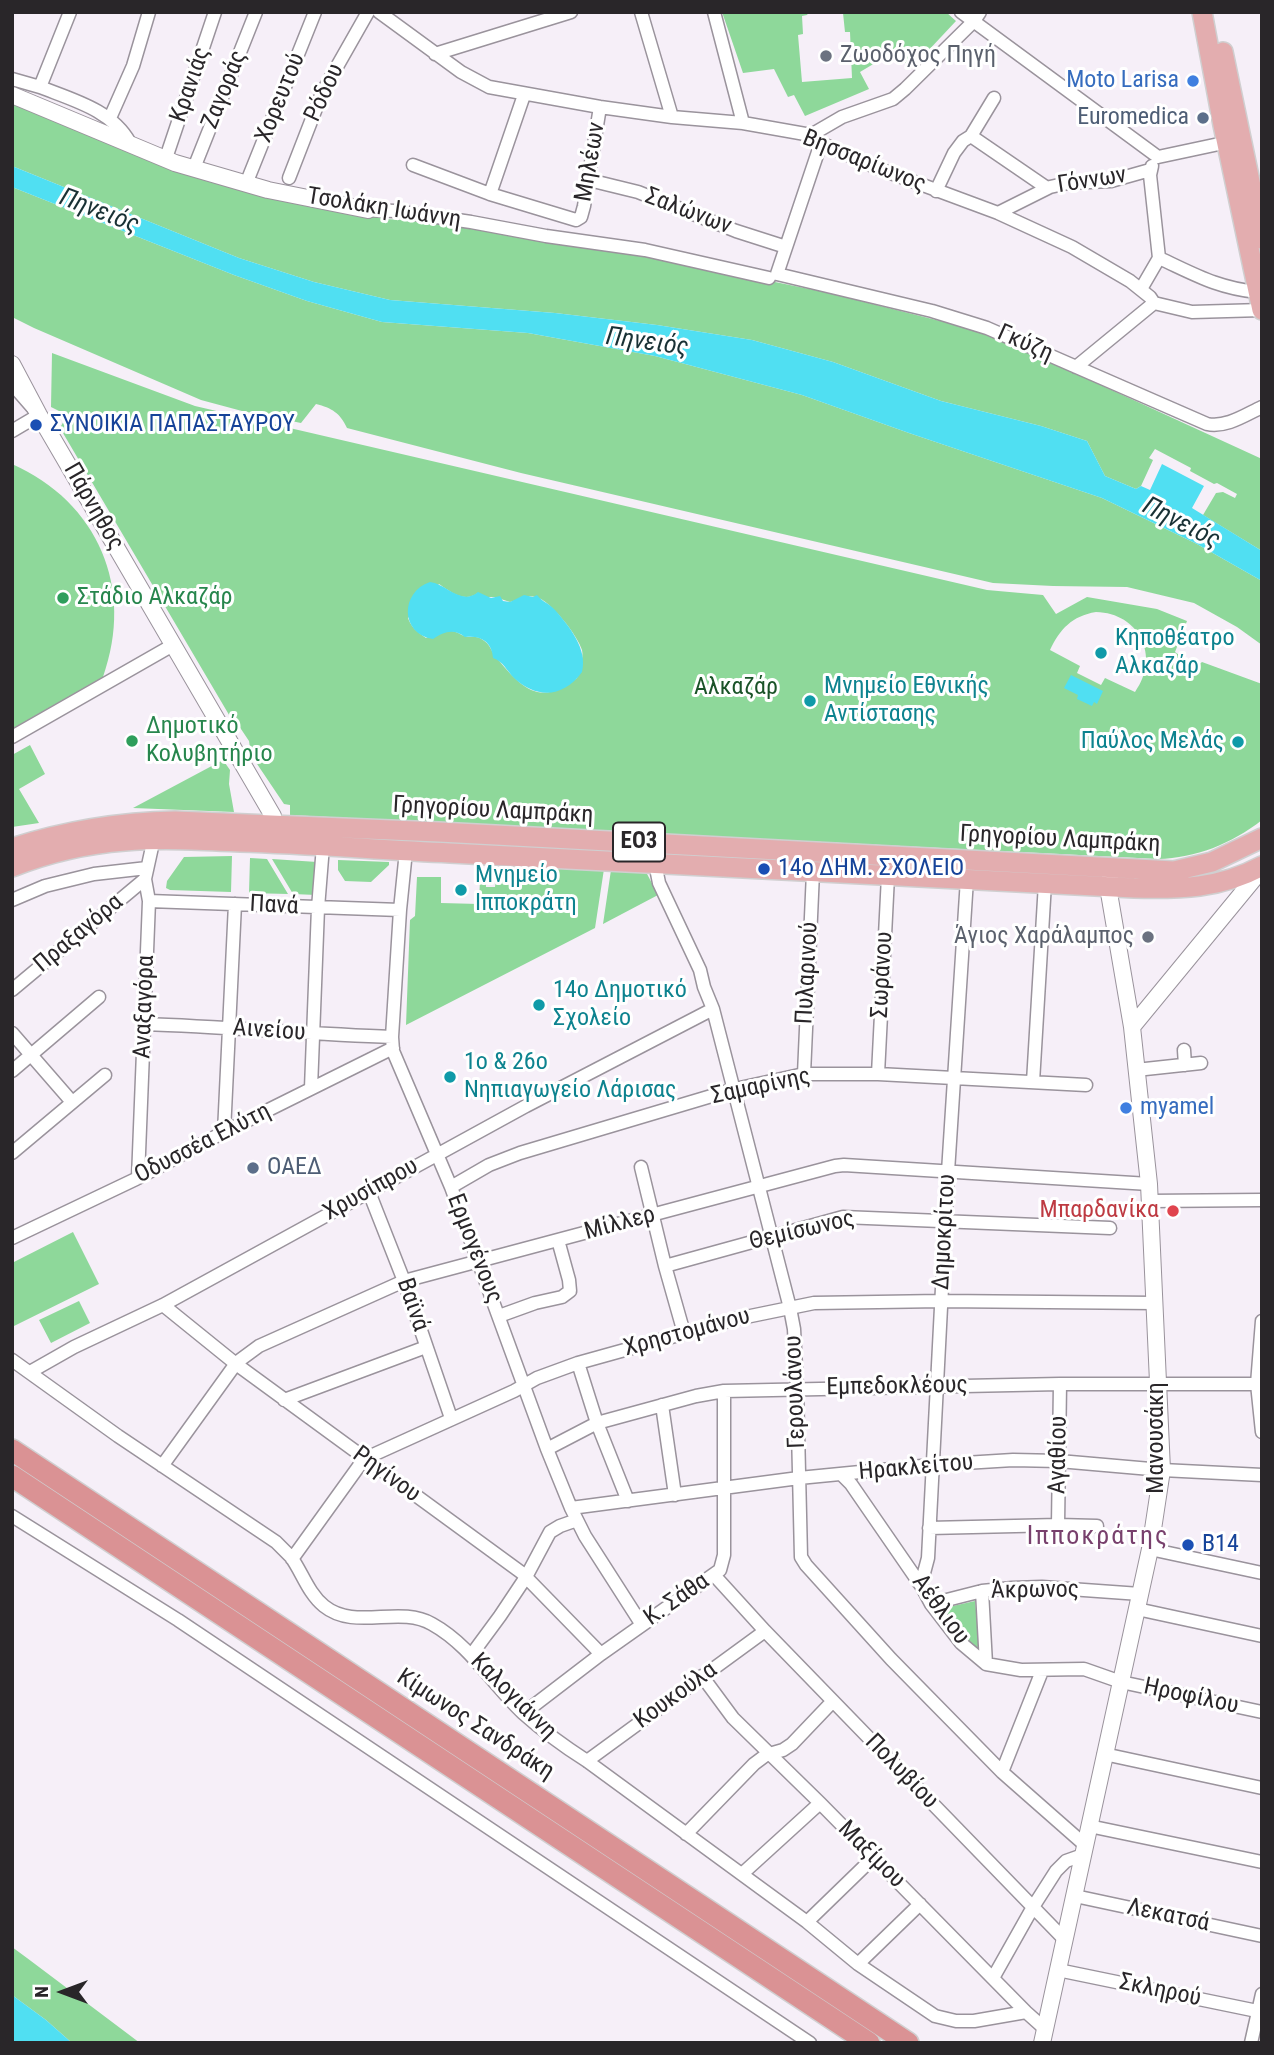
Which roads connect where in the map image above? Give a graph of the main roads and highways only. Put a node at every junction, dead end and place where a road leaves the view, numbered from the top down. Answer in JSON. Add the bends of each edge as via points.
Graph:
{"nodes":[{"id":1,"x":1202,"y":12,"type":"edge"},
{"id":2,"x":1215,"y":12,"type":"edge"},
{"id":3,"x":1234,"y":140,"type":"junction"},
{"id":4,"x":1262,"y":239,"type":"edge"},
{"id":5,"x":1260,"y":301,"type":"edge"},
{"id":6,"x":274,"y":828,"type":"junction"},
{"id":7,"x":323,"y":837,"type":"junction"},
{"id":8,"x":1262,"y":838,"type":"edge"},
{"id":9,"x":12,"y":848,"type":"edge"},
{"id":10,"x":12,"y":867,"type":"edge"},
{"id":11,"x":1262,"y":868,"type":"edge"},
{"id":12,"x":12,"y":1451,"type":"edge"},
{"id":13,"x":12,"y":1476,"type":"edge"},
{"id":14,"x":869,"y":2043,"type":"edge"},
{"id":15,"x":908,"y":2043,"type":"edge"}],
"edges":[{"from":1,"to":3,"type":"main road"},
{"from":2,"to":3,"type":"main road"},
{"from":3,"to":4,"type":"main road"},
{"from":3,"to":5,"type":"main road"},
{"from":6,"to":7,"type":"main road","name":"Γρηγορίου Λαμπράκη","number":"ΕΟ3"},
{"from":6,"to":9,"type":"main road","name":"Γρηγορίου Λαμπράκη","number":"ΕΟ3","via":[[136,822],[63,833]]},
{"from":6,"to":10,"type":"main road","name":"Γρηγορίου Λαμπράκη","number":"ΕΟ3","via":[[84,845]]},
{"from":7,"to":8,"type":"main road","name":"Γρηγορίου Λαμπράκη","number":"ΕΟ3","via":[[657,843],[1168,870],[1219,860]]},
{"from":7,"to":11,"type":"main road","name":"Γρηγορίου Λαμπράκη","number":"ΕΟ3","via":[[406,851],[1108,887],[1196,888]]},
{"from":12,"to":15,"type":"highway","name":"Κίμωνος Σανδράκη"},
{"from":13,"to":14,"type":"highway","name":"Κίμωνος Σανδράκη"}]}
